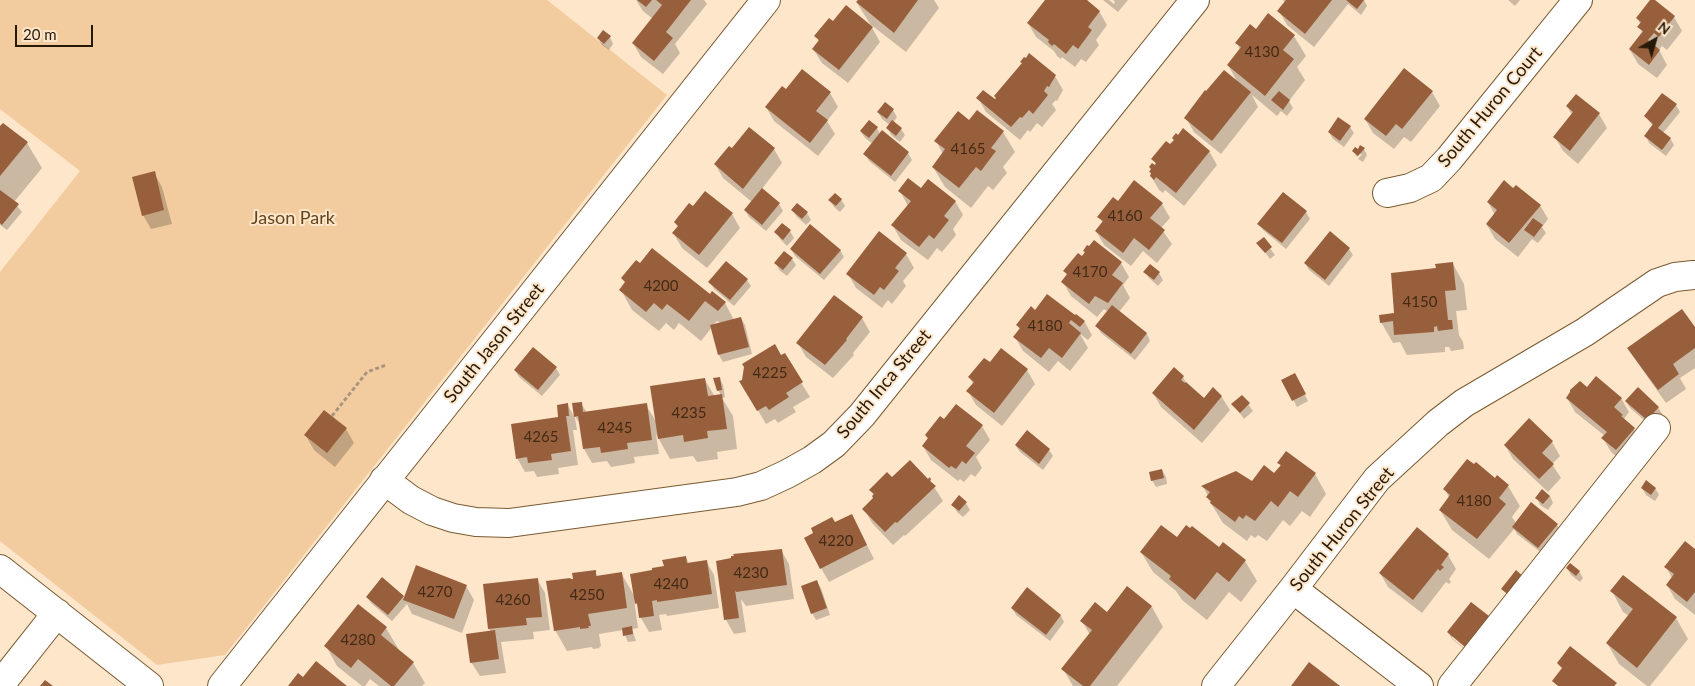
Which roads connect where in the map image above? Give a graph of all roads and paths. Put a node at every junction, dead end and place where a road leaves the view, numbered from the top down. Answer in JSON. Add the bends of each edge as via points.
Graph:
{"nodes":[{"id":1,"x":766,"y":0,"type":"edge"},
{"id":2,"x":1195,"y":0,"type":"edge"},
{"id":3,"x":1578,"y":0,"type":"edge"},
{"id":4,"x":1387,"y":193,"type":"dead end"},
{"id":5,"x":1693,"y":275,"type":"dead end"},
{"id":6,"x":386,"y":366,"type":"dead end"},
{"id":7,"x":332,"y":416,"type":"dead end"},
{"id":8,"x":1656,"y":428,"type":"dead end"},
{"id":9,"x":384,"y":480,"type":"junction"},
{"id":10,"x":0,"y":569,"type":"edge"},
{"id":11,"x":1293,"y":589,"type":"junction"},
{"id":12,"x":57,"y":614,"type":"junction"},
{"id":13,"x":0,"y":685,"type":"edge"},
{"id":14,"x":149,"y":686,"type":"edge"},
{"id":15,"x":222,"y":686,"type":"edge"},
{"id":16,"x":1216,"y":686,"type":"edge"},
{"id":17,"x":1419,"y":686,"type":"edge"},
{"id":18,"x":1452,"y":686,"type":"edge"}],
"edges":[{"from":1,"to":9,"type":"street","name":"South Jason Street"},
{"from":2,"to":9,"type":"street","name":"South Inca Street","via":[[862,415],[834,444],[812,460],[761,486],[736,492],[509,523],[476,522],[446,516],[411,500]]},
{"from":3,"to":4,"type":"street","name":"South Huron Court","via":[[1431,178],[1410,188]]},
{"from":5,"to":11,"type":"street","name":"South Huron Street","via":[[1657,283],[1585,332],[1464,403],[1377,479]]},
{"from":6,"to":7,"type":"path","via":[[367,372]]},
{"from":8,"to":18,"type":"street"},
{"from":9,"to":15,"type":"street","name":"South Jason Street"},
{"from":10,"to":12,"type":"street"},
{"from":11,"to":16,"type":"street","name":"South Huron Street"},
{"from":11,"to":17,"type":"street"},
{"from":12,"to":13,"type":"street"},
{"from":12,"to":14,"type":"street"}]}
